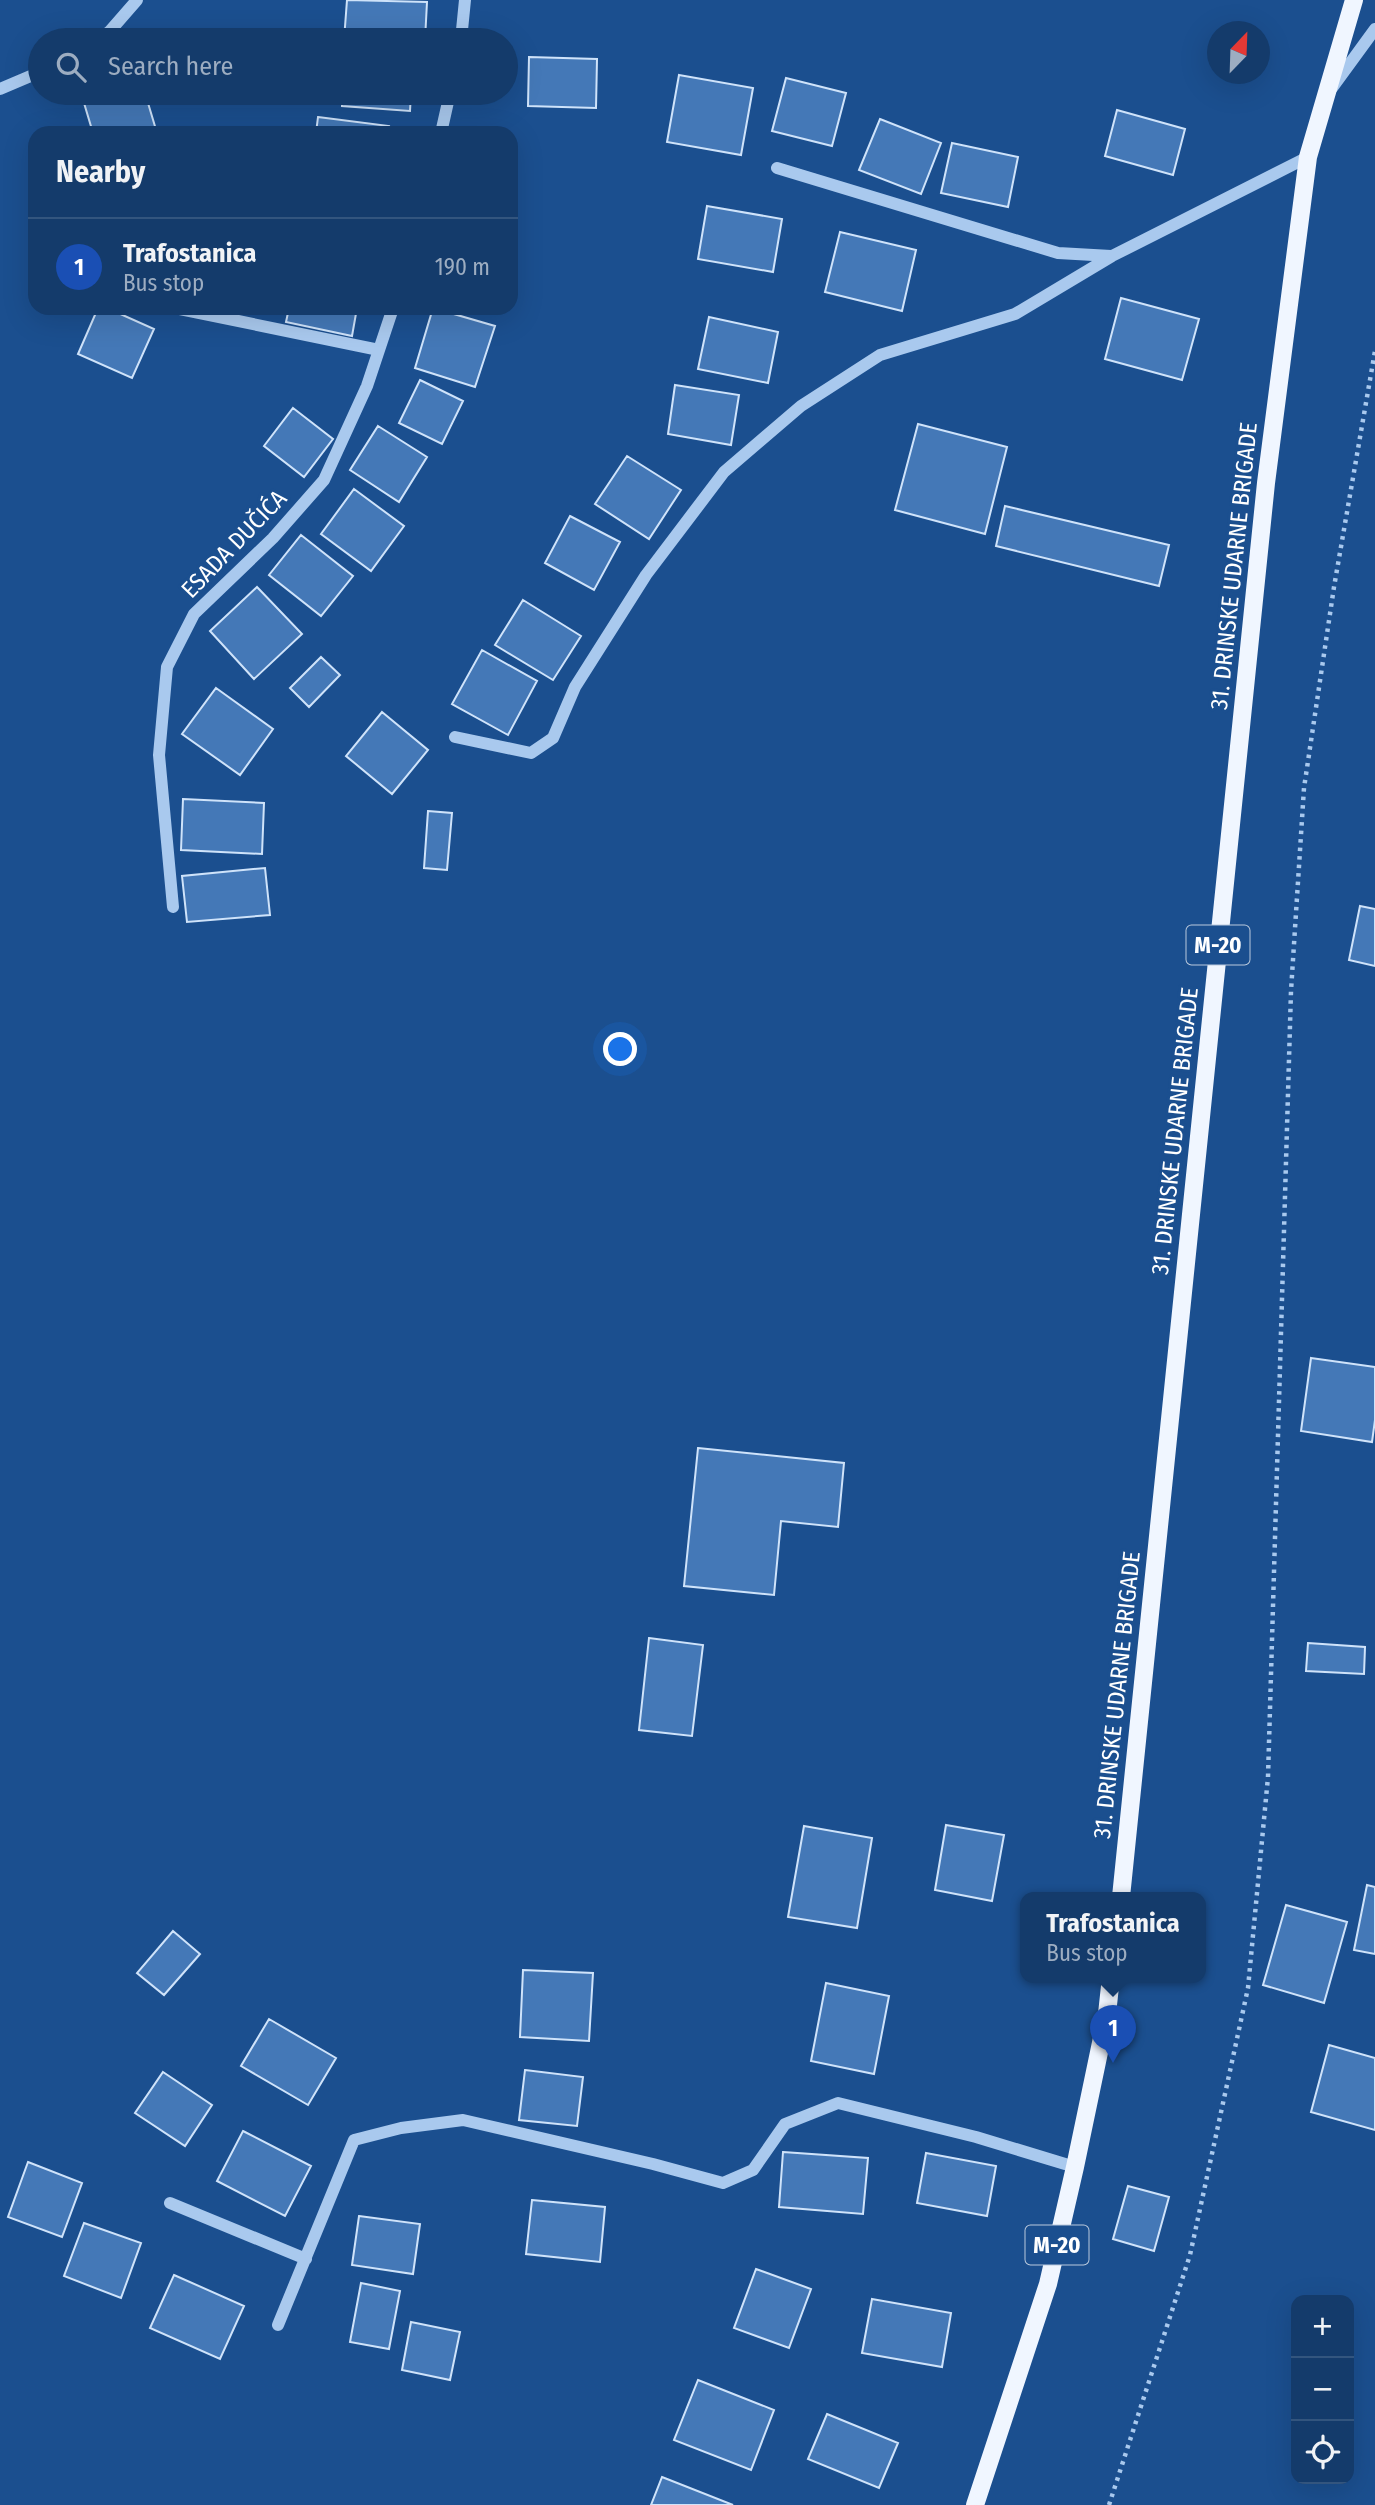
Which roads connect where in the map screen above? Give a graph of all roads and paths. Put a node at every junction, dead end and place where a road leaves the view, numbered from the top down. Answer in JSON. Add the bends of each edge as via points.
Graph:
{"nodes":[{"id":1,"x":137,"y":0,"type":"edge"},
{"id":2,"x":466,"y":0,"type":"edge"},
{"id":3,"x":1354,"y":0,"type":"edge"},
{"id":4,"x":113,"y":28,"type":"edge"},
{"id":5,"x":462,"y":28,"type":"edge"},
{"id":6,"x":1375,"y":29,"type":"edge"},
{"id":7,"x":28,"y":77,"type":"edge"},
{"id":8,"x":0,"y":89,"type":"edge"},
{"id":9,"x":1323,"y":101,"type":"junction"},
{"id":10,"x":447,"y":105,"type":"edge"},
{"id":11,"x":443,"y":126,"type":"edge"},
{"id":12,"x":1308,"y":157,"type":"junction"},
{"id":13,"x":777,"y":168,"type":"dead end"},
{"id":14,"x":1112,"y":256,"type":"junction"},
{"id":15,"x":209,"y":315,"type":"edge"},
{"id":16,"x":391,"y":315,"type":"edge"},
{"id":17,"x":379,"y":350,"type":"junction"},
{"id":18,"x":1375,"y":351,"type":"edge"},
{"id":19,"x":455,"y":737,"type":"dead end"},
{"id":20,"x":173,"y":907,"type":"dead end"},
{"id":21,"x":1122,"y":1892,"type":"edge"},
{"id":22,"x":1110,"y":1983,"type":"edge"},
{"id":23,"x":1075,"y":2167,"type":"junction"},
{"id":24,"x":170,"y":2203,"type":"dead end"},
{"id":25,"x":306,"y":2259,"type":"junction"},
{"id":26,"x":278,"y":2325,"type":"dead end"},
{"id":27,"x":975,"y":2505,"type":"edge"},
{"id":28,"x":1109,"y":2505,"type":"edge"}],
"edges":[{"from":1,"to":4,"type":"street"},
{"from":2,"to":5,"type":"street"},
{"from":3,"to":9,"type":"main road","name":"31. DRINSKE UDARNE BRIGADE","number":"M-20"},
{"from":6,"to":9,"type":"street"},
{"from":7,"to":8,"type":"street"},
{"from":9,"to":12,"type":"main road","name":"31. DRINSKE UDARNE BRIGADE","number":"M-20"},
{"from":10,"to":11,"type":"street"},
{"from":12,"to":14,"type":"street"},
{"from":12,"to":21,"type":"main road","name":"31. DRINSKE UDARNE BRIGADE","number":"M-20","via":[[1266,482]]},
{"from":13,"to":14,"type":"street","via":[[1058,253]]},
{"from":14,"to":19,"type":"street","via":[[1016,314],[880,355],[801,406],[724,472],[646,575],[575,687],[553,738],[531,753]]},
{"from":15,"to":17,"type":"street"},
{"from":16,"to":17,"type":"street","name":"ESADA DUČIĆA"},
{"from":17,"to":20,"type":"street","name":"ESADA DUČIĆA","via":[[324,480],[274,538],[194,614],[166,667],[159,755]]},
{"from":18,"to":28,"type":"path","via":[[1304,788],[1291,991],[1268,1776],[1248,1988],[1190,2255]]},
{"from":22,"to":23,"type":"main road","number":"M-20"},
{"from":23,"to":25,"type":"street","via":[[838,2103],[785,2124],[753,2170],[723,2183],[463,2120],[354,2140]]},
{"from":23,"to":27,"type":"main road","number":"M-20","via":[[1048,2284]]},
{"from":24,"to":25,"type":"street"},
{"from":25,"to":26,"type":"street"}]}
